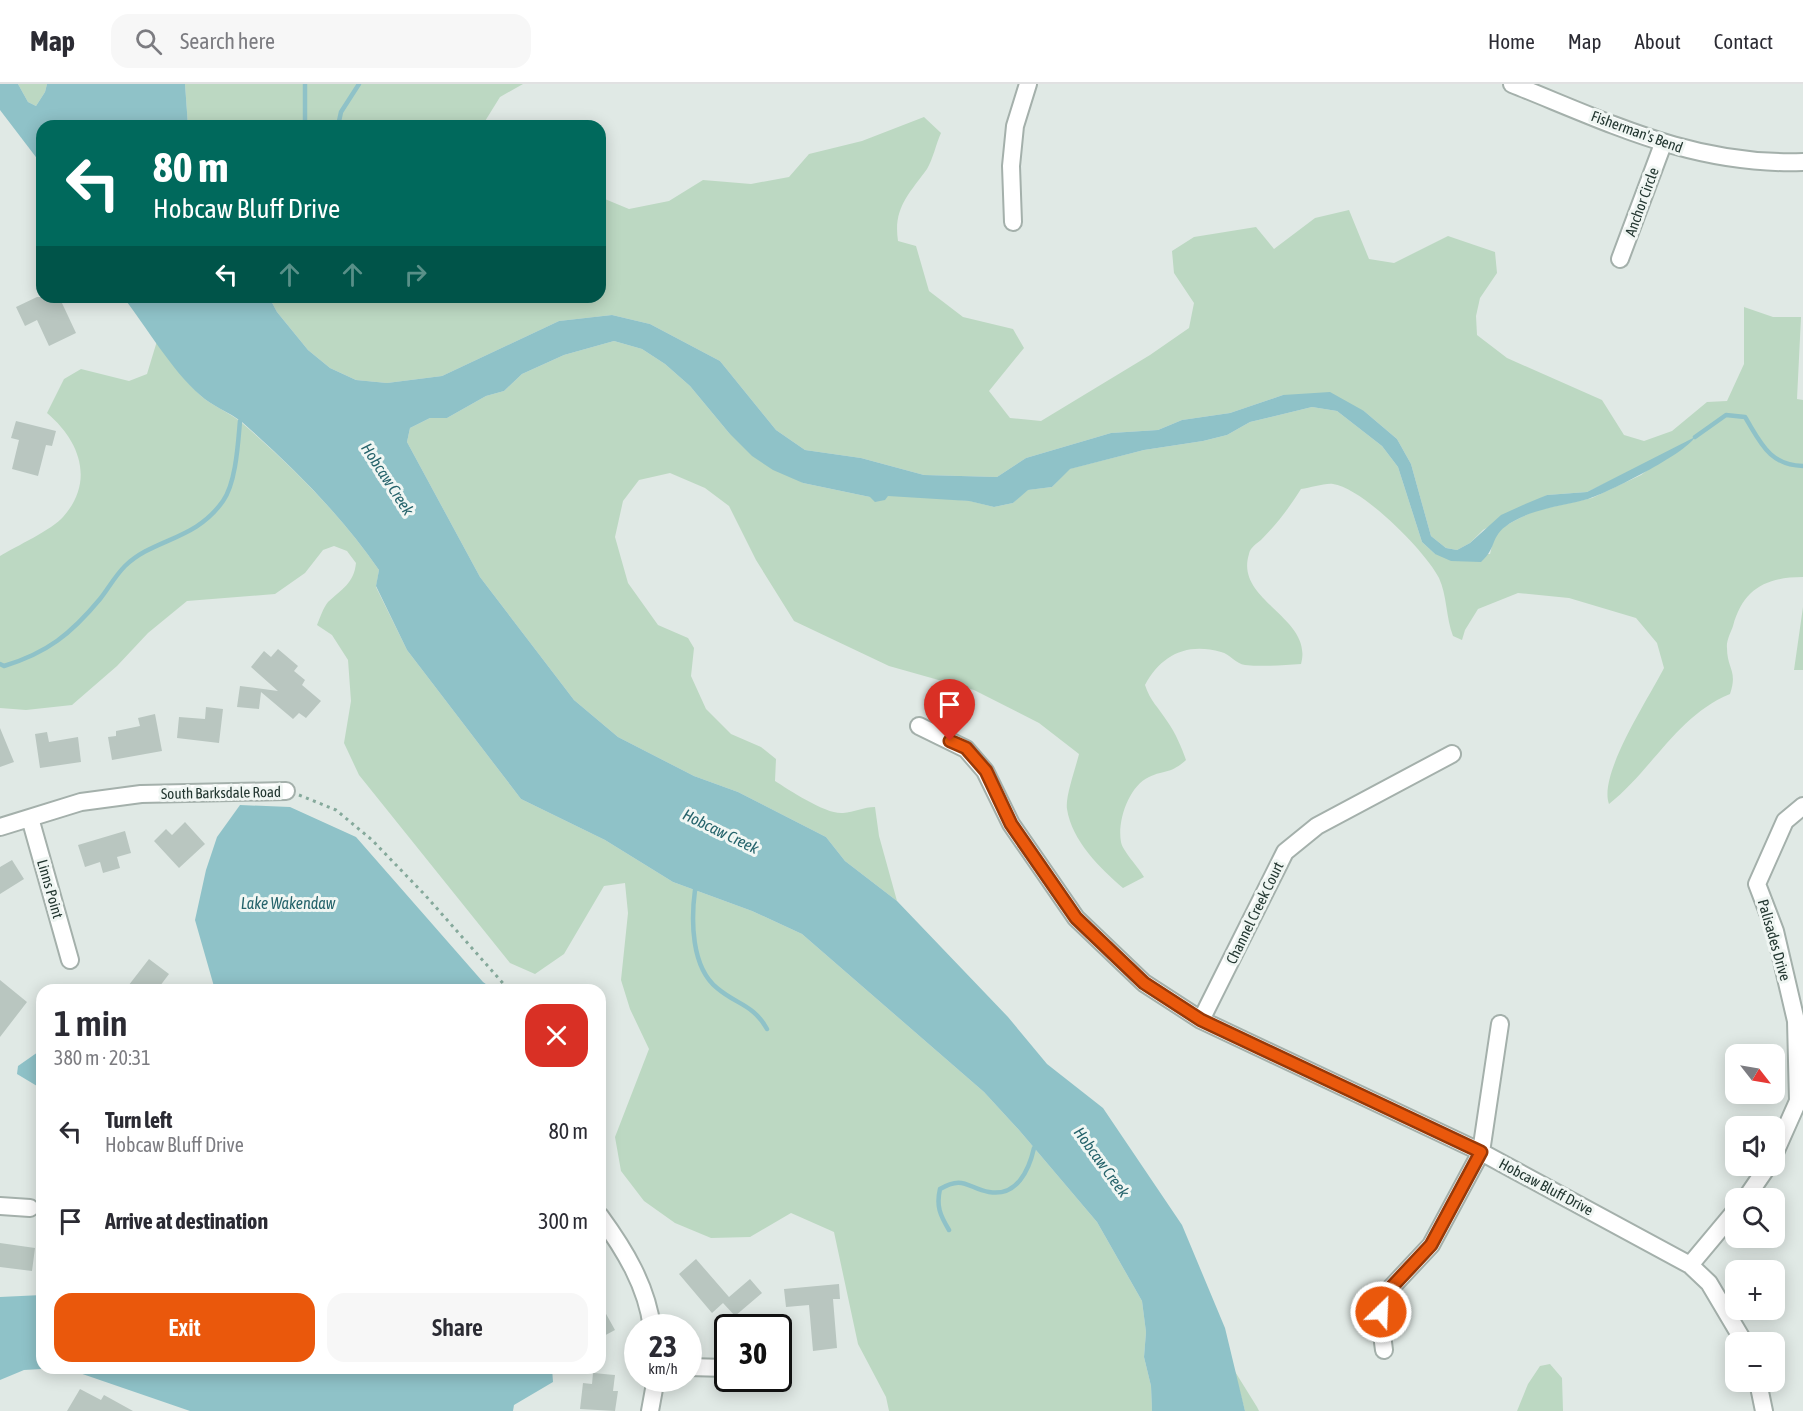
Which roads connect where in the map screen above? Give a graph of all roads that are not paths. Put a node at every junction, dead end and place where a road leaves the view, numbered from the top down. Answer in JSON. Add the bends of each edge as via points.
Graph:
{"nodes":[{"id":1,"x":1028,"y":84,"type":"edge"},
{"id":2,"x":1512,"y":84,"type":"edge"},
{"id":3,"x":1663,"y":144,"type":"junction"},
{"id":4,"x":1803,"y":162,"type":"edge"},
{"id":5,"x":1013,"y":222,"type":"dead end"},
{"id":6,"x":1620,"y":259,"type":"dead end"},
{"id":7,"x":919,"y":726,"type":"dead end"},
{"id":8,"x":1452,"y":754,"type":"dead end"},
{"id":9,"x":286,"y":791,"type":"road end"},
{"id":10,"x":1803,"y":806,"type":"edge"},
{"id":11,"x":30,"y":818,"type":"junction"},
{"id":12,"x":0,"y":827,"type":"edge"},
{"id":13,"x":70,"y":960,"type":"dead end"},
{"id":14,"x":1201,"y":1020,"type":"junction"},
{"id":15,"x":1500,"y":1024,"type":"dead end"},
{"id":16,"x":1785,"y":1130,"type":"edge"},
{"id":17,"x":1481,"y":1152,"type":"junction"},
{"id":18,"x":0,"y":1206,"type":"edge"},
{"id":19,"x":30,"y":1208,"type":"dead end"},
{"id":20,"x":1725,"y":1223,"type":"edge"},
{"id":21,"x":606,"y":1224,"type":"edge"},
{"id":22,"x":1690,"y":1265,"type":"junction"},
{"id":23,"x":650,"y":1314,"type":"edge"},
{"id":24,"x":1738,"y":1332,"type":"edge"},
{"id":25,"x":1384,"y":1350,"type":"dead end"},
{"id":26,"x":653,"y":1392,"type":"edge"},
{"id":27,"x":1760,"y":1392,"type":"edge"},
{"id":28,"x":650,"y":1411,"type":"edge"},
{"id":29,"x":1764,"y":1411,"type":"edge"}],
"edges":[{"from":1,"to":5,"type":"street","via":[[1014,126]]},
{"from":2,"to":3,"type":"street","name":"Fisherman's Bend"},
{"from":3,"to":4,"type":"street","name":"Fisherman's Bend","via":[[1720,158],[1771,164]]},
{"from":3,"to":6,"type":"street","name":"Anchor Circle"},
{"from":7,"to":14,"type":"street","name":"Hobcaw Bluff Drive","via":[[966,748],[986,771],[1011,824],[1076,918],[1144,983]]},
{"from":8,"to":14,"type":"street","name":"Channel Creek Court","via":[[1317,826],[1285,852]]},
{"from":9,"to":11,"type":"street","name":"South Barksdale Road","via":[[141,794],[81,802]]},
{"from":10,"to":16,"type":"street","name":"Palisades Drive","via":[[1785,821],[1757,884],[1775,932],[1796,1021],[1798,1101]]},
{"from":11,"to":12,"type":"street","name":"South Barksdale Road"},
{"from":11,"to":13,"type":"street","name":"Linns Point"},
{"from":14,"to":17,"type":"street","name":"Hobcaw Bluff Drive"},
{"from":15,"to":17,"type":"street"},
{"from":17,"to":22,"type":"street","name":"Hobcaw Bluff Drive"},
{"from":17,"to":25,"type":"street","via":[[1431,1245],[1388,1291],[1380,1319]]},
{"from":18,"to":19,"type":"street"},
{"from":20,"to":22,"type":"street"},
{"from":21,"to":23,"type":"street","via":[[623,1248]]},
{"from":22,"to":24,"type":"street","name":"Hobcaw Bluff Drive","via":[[1709,1283]]},
{"from":26,"to":28,"type":"street"},
{"from":27,"to":29,"type":"street"}]}
